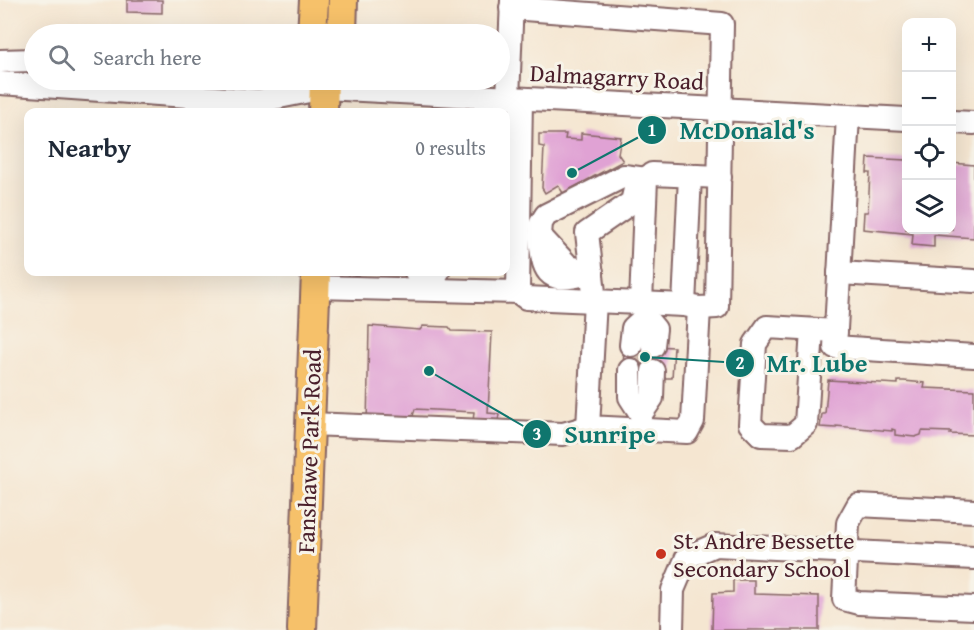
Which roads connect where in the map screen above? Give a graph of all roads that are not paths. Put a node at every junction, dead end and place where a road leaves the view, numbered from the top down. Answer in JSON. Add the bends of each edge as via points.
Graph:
{"nodes":[{"id":1,"x":314,"y":0,"type":"edge"},
{"id":2,"x":344,"y":0,"type":"edge"},
{"id":3,"x":512,"y":4,"type":"edge"},
{"id":4,"x":313,"y":24,"type":"edge"},
{"id":5,"x":343,"y":24,"type":"edge"},
{"id":6,"x":24,"y":60,"type":"edge"},
{"id":7,"x":0,"y":61,"type":"edge"},
{"id":8,"x":0,"y":83,"type":"edge"},
{"id":9,"x":24,"y":85,"type":"edge"},
{"id":10,"x":101,"y":90,"type":"edge"},
{"id":11,"x":323,"y":93,"type":"edge"},
{"id":12,"x":514,"y":98,"type":"junction"},
{"id":13,"x":721,"y":110,"type":"junction"},
{"id":14,"x":848,"y":116,"type":"junction"},
{"id":15,"x":902,"y":119,"type":"edge"},
{"id":16,"x":956,"y":122,"type":"edge"},
{"id":17,"x":974,"y":123,"type":"edge"},
{"id":18,"x":690,"y":176,"type":"junction"},
{"id":19,"x":720,"y":177,"type":"junction"},
{"id":20,"x":646,"y":178,"type":"junction"},
{"id":21,"x":512,"y":212,"type":"edge"},
{"id":22,"x":592,"y":272,"type":"junction"},
{"id":23,"x":839,"y":273,"type":"junction"},
{"id":24,"x":433,"y":277,"type":"edge"},
{"id":25,"x":316,"y":279,"type":"edge"},
{"id":26,"x":478,"y":281,"type":"edge"},
{"id":27,"x":974,"y":281,"type":"edge"},
{"id":28,"x":518,"y":292,"type":"junction"},
{"id":29,"x":595,"y":301,"type":"junction"},
{"id":30,"x":691,"y":306,"type":"junction"},
{"id":31,"x":644,"y":308,"type":"junction"},
{"id":32,"x":812,"y":330,"type":"junction"},
{"id":33,"x":836,"y":332,"type":"junction"},
{"id":34,"x":643,"y":346,"type":"tunnel mouth"},
{"id":35,"x":974,"y":356,"type":"edge"},
{"id":36,"x":642,"y":370,"type":"tunnel mouth"},
{"id":37,"x":641,"y":422,"type":"junction"},
{"id":38,"x":310,"y":424,"type":"junction"},
{"id":39,"x":588,"y":427,"type":"junction"},
{"id":40,"x":974,"y":511,"type":"edge"},
{"id":41,"x":845,"y":552,"type":"junction"},
{"id":42,"x":974,"y":558,"type":"edge"},
{"id":43,"x":974,"y":608,"type":"edge"},
{"id":44,"x":302,"y":630,"type":"edge"},
{"id":45,"x":672,"y":630,"type":"edge"}],
"edges":[{"from":1,"to":4,"type":"main road"},
{"from":2,"to":5,"type":"main road"},
{"from":3,"to":12,"type":"street"},
{"from":3,"to":13,"type":"street","via":[[722,24]]},
{"from":6,"to":7,"type":"street"},
{"from":8,"to":9,"type":"street","name":"Dalmagarry Road"},
{"from":10,"to":11,"type":"street","name":"Dalmagarry Road","via":[[259,101]]},
{"from":11,"to":12,"type":"street","name":"Dalmagarry Road"},
{"from":12,"to":13,"type":"street","name":"Dalmagarry Road"},
{"from":12,"to":21,"type":"street"},
{"from":13,"to":14,"type":"street","name":"Dalmagarry Road"},
{"from":13,"to":19,"type":"street"},
{"from":14,"to":15,"type":"street","name":"Dalmagarry Road"},
{"from":14,"to":23,"type":"street"},
{"from":16,"to":17,"type":"street"},
{"from":18,"to":19,"type":"street"},
{"from":18,"to":20,"type":"street","via":[[652,174]]},
{"from":18,"to":30,"type":"street"},
{"from":19,"to":30,"type":"street","via":[[717,306]]},
{"from":20,"to":22,"type":"street","via":[[636,184],[632,202],[587,233]]},
{"from":20,"to":22,"type":"street","via":[[624,176],[546,215],[541,223],[540,236],[569,267]]},
{"from":20,"to":31,"type":"street"},
{"from":21,"to":28,"type":"street"},
{"from":22,"to":29,"type":"street"},
{"from":23,"to":27,"type":"street"},
{"from":23,"to":33,"type":"street"},
{"from":24,"to":25,"type":"street"},
{"from":24,"to":26,"type":"street"},
{"from":25,"to":38,"type":"main road","name":"Fanshawe Park Road"},
{"from":26,"to":28,"type":"street"},
{"from":28,"to":29,"type":"street","via":[[526,298]]},
{"from":29,"to":31,"type":"street"},
{"from":29,"to":39,"type":"street"},
{"from":30,"to":31,"type":"street"},
{"from":30,"to":37,"type":"street","via":[[693,421],[687,432]]},
{"from":31,"to":34,"type":"street","via":[[655,329]]},
{"from":32,"to":32,"type":"street","via":[[767,327],[755,344],[750,424],[761,435],[792,436],[806,424]]},
{"from":32,"to":33,"type":"street"},
{"from":33,"to":35,"type":"street","via":[[835,347]]},
{"from":36,"to":37,"type":"street","via":[[630,397]]},
{"from":37,"to":39,"type":"street"},
{"from":38,"to":39,"type":"street","via":[[563,434]]},
{"from":38,"to":44,"type":"main road","name":"Fanshawe Park Road"},
{"from":40,"to":41,"type":"street","via":[[858,505],[848,523]]},
{"from":41,"to":42,"type":"street"},
{"from":41,"to":43,"type":"street","via":[[844,599]]},
{"from":41,"to":45,"type":"street","via":[[715,545],[687,557],[674,590]]}]}
